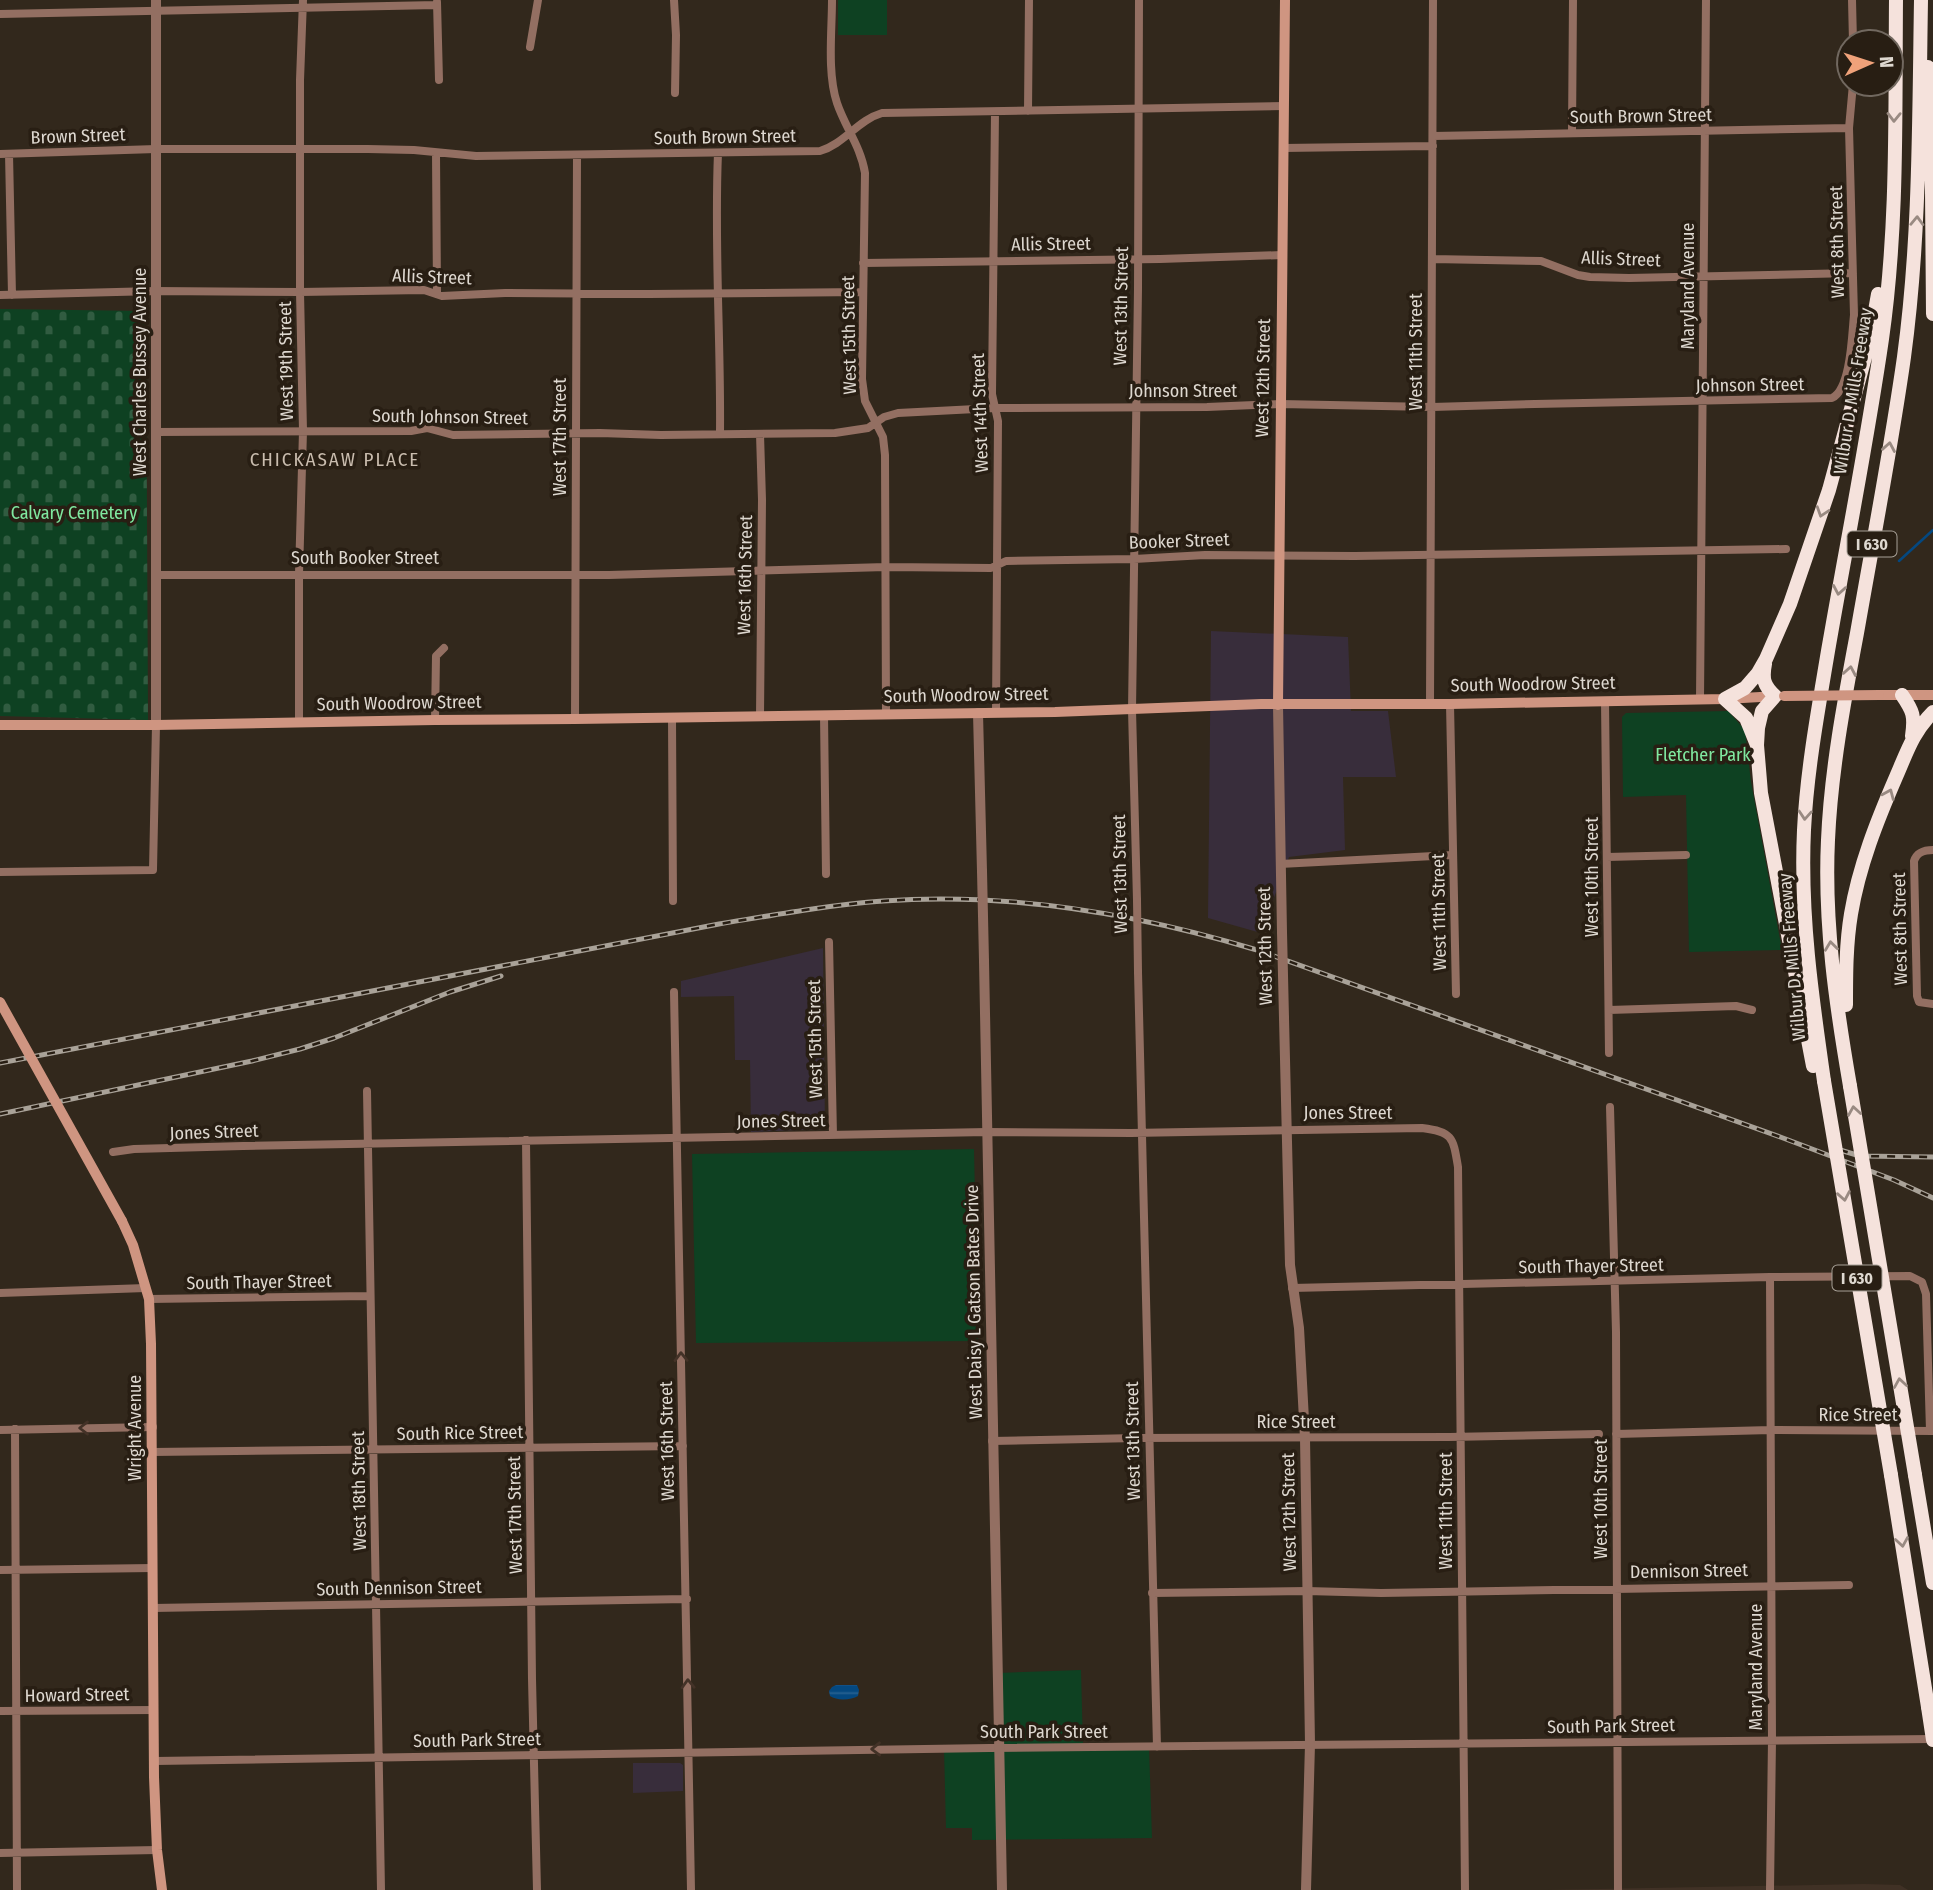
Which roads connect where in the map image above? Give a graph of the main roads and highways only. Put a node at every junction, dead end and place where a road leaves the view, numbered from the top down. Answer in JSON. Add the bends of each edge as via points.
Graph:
{"nodes":[{"id":1,"x":1285,"y":0,"type":"edge"},
{"id":2,"x":1896,"y":0,"type":"edge"},
{"id":3,"x":1923,"y":0,"type":"edge"},
{"id":4,"x":1893,"y":208,"type":"junction"},
{"id":5,"x":1933,"y":314,"type":"edge"},
{"id":6,"x":1766,"y":659,"type":"junction"},
{"id":7,"x":1902,"y":695,"type":"junction"},
{"id":8,"x":1933,"y":695,"type":"edge"},
{"id":9,"x":1780,"y":696,"type":"junction"},
{"id":10,"x":1725,"y":699,"type":"junction"},
{"id":11,"x":1278,"y":705,"type":"junction"},
{"id":12,"x":1933,"y":712,"type":"edge"},
{"id":13,"x":0,"y":725,"type":"edge"},
{"id":14,"x":1912,"y":740,"type":"junction"},
{"id":15,"x":1757,"y":745,"type":"junction"},
{"id":16,"x":0,"y":1002,"type":"edge"},
{"id":17,"x":1844,"y":1052,"type":"junction"},
{"id":18,"x":1820,"y":1081,"type":"junction"},
{"id":19,"x":1933,"y":1583,"type":"edge"},
{"id":20,"x":1933,"y":1739,"type":"edge"},
{"id":21,"x":162,"y":1890,"type":"edge"}],
"edges":[{"from":1,"to":11,"type":"main road","name":"West 12th Street"},
{"from":2,"to":4,"type":"highway","name":"Wilbur D. Mills Freeway","number":"I 630","one_way":true},
{"from":3,"to":5,"type":"highway","via":[[1931,117]]},
{"from":17,"to":3,"type":"highway","number":"I 630","one_way":true,"via":[[1828,919],[1829,817],[1910,310]]},
{"from":4,"to":6,"type":"highway","one_way":true,"via":[[1870,339],[1829,491]]},
{"from":4,"to":18,"type":"highway","name":"Wilbur D. Mills Freeway","number":"I 630","one_way":true,"via":[[1882,338],[1805,811],[1804,908]]},
{"from":6,"to":9,"type":"highway","via":[[1764,682]]},
{"from":6,"to":10,"type":"highway","via":[[1750,684]]},
{"from":7,"to":8,"type":"main road","name":"South Woodrow Street"},
{"from":7,"to":9,"type":"main road","name":"South Woodrow Street","bridge":true},
{"from":7,"to":14,"type":"highway","via":[[1912,710]]},
{"from":9,"to":10,"type":"main road","name":"South Woodrow Street"},
{"from":9,"to":15,"type":"highway","via":[[1761,714]]},
{"from":10,"to":11,"type":"main road","name":"South Woodrow Street"},
{"from":10,"to":15,"type":"highway","via":[[1746,718]]},
{"from":11,"to":13,"type":"main road","name":"South Woodrow Street","via":[[996,713]]},
{"from":12,"to":14,"type":"highway"},
{"from":17,"to":14,"type":"highway","one_way":true,"via":[[1848,943],[1858,882]]},
{"from":15,"to":18,"type":"highway","via":[[1766,824]]},
{"from":16,"to":21,"type":"main road","name":"Wright Avenue","bridge":true,"via":[[122,1221],[147,1293],[153,1427],[157,1850]]},
{"from":19,"to":17,"type":"highway","number":"I 630","one_way":true,"bridge":true},
{"from":18,"to":20,"type":"highway","number":"I 630","one_way":true,"bridge":true,"via":[[1837,1155]]}]}
